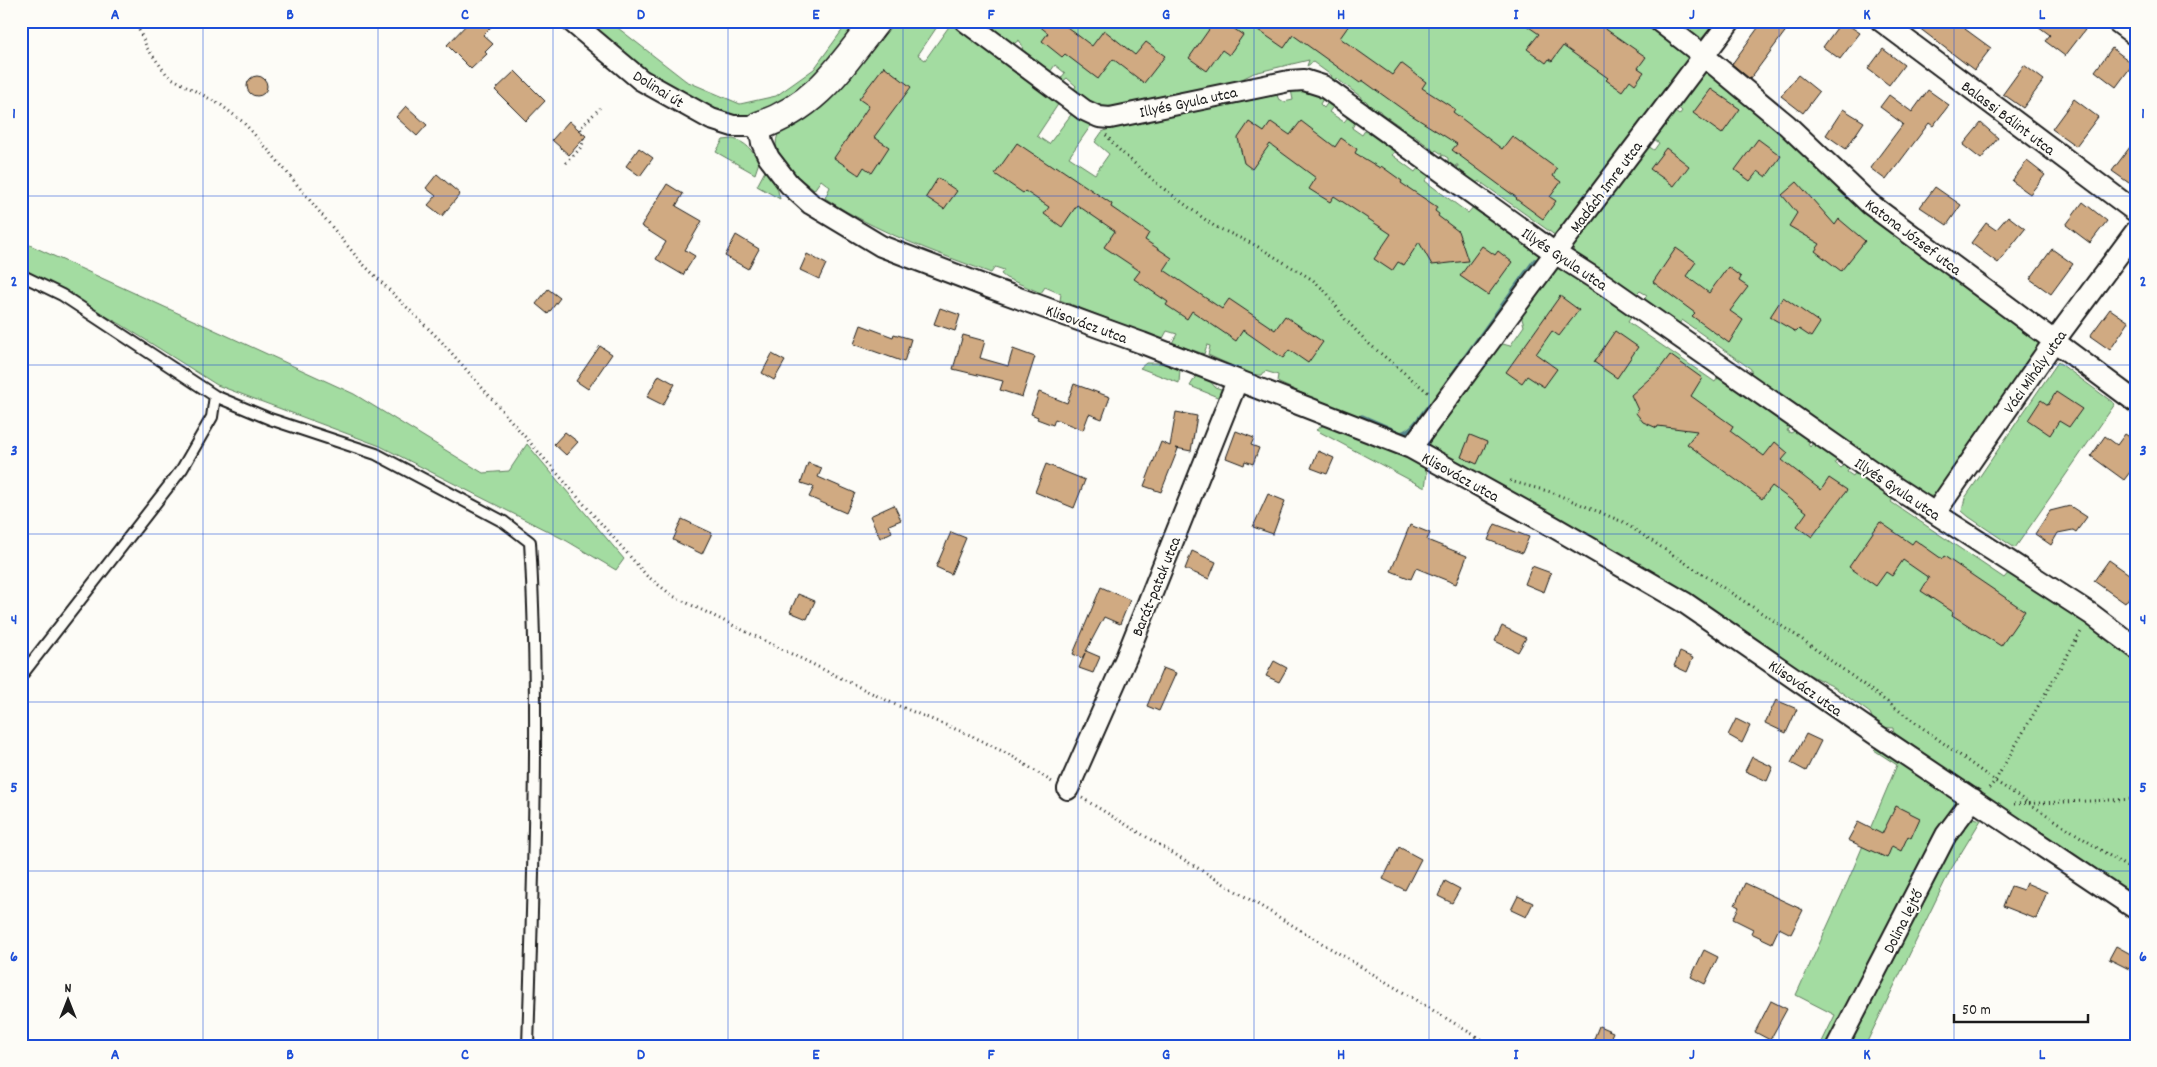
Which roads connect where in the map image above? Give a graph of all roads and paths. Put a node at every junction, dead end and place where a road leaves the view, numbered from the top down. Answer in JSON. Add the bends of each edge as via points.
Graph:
{"nodes":[{"id":1,"x":135,"y":21,"type":"edge"},
{"id":2,"x":571,"y":21,"type":"edge"},
{"id":3,"x":876,"y":21,"type":"edge"},
{"id":4,"x":965,"y":21,"type":"edge"},
{"id":5,"x":1659,"y":21,"type":"edge"},
{"id":6,"x":1730,"y":21,"type":"edge"},
{"id":7,"x":1882,"y":21,"type":"edge"},
{"id":8,"x":2116,"y":21,"type":"edge"},
{"id":9,"x":2136,"y":36,"type":"edge"},
{"id":10,"x":1704,"y":56,"type":"junction"},
{"id":11,"x":600,"y":108,"type":"dead end"},
{"id":12,"x":1084,"y":110,"type":"junction"},
{"id":13,"x":760,"y":126,"type":"junction"},
{"id":14,"x":566,"y":163,"type":"dead end"},
{"id":15,"x":2136,"y":212,"type":"edge"},
{"id":16,"x":2136,"y":231,"type":"edge"},
{"id":17,"x":1555,"y":253,"type":"junction"},
{"id":18,"x":21,"y":275,"type":"edge"},
{"id":19,"x":2055,"y":340,"type":"junction"},
{"id":20,"x":1237,"y":381,"type":"junction"},
{"id":21,"x":215,"y":396,"type":"junction"},
{"id":22,"x":2136,"y":402,"type":"edge"},
{"id":23,"x":1443,"y":405,"type":"junction"},
{"id":24,"x":1411,"y":448,"type":"junction"},
{"id":25,"x":1473,"y":482,"type":"junction"},
{"id":26,"x":1935,"y":513,"type":"junction"},
{"id":27,"x":2091,"y":614,"type":"junction"},
{"id":28,"x":2136,"y":648,"type":"edge"},
{"id":29,"x":21,"y":676,"type":"edge"},
{"id":30,"x":1994,"y":782,"type":"junction"},
{"id":31,"x":1068,"y":790,"type":"junction"},
{"id":32,"x":2136,"y":799,"type":"edge"},
{"id":33,"x":1977,"y":802,"type":"junction"},
{"id":34,"x":2029,"y":804,"type":"junction"},
{"id":35,"x":2136,"y":873,"type":"edge"},
{"id":36,"x":2136,"y":910,"type":"edge"},
{"id":37,"x":528,"y":1046,"type":"edge"},
{"id":38,"x":1492,"y":1046,"type":"edge"},
{"id":39,"x":1837,"y":1046,"type":"edge"}],
"edges":[{"from":1,"to":31,"type":"path","via":[[147,48],[168,76],[243,122],[360,261],[442,342],[647,576],[681,600],[894,704],[970,735]]},
{"from":2,"to":13,"type":"street","name":"Dolinai út","via":[[641,80],[711,119],[733,126]]},
{"from":3,"to":13,"type":"street","via":[[825,86],[794,111]]},
{"from":4,"to":12,"type":"street","name":"Illyés Gyula utca"},
{"from":5,"to":10,"type":"street","name":"Katona József utca"},
{"from":6,"to":10,"type":"street","name":"Madách Imre utca"},
{"from":7,"to":15,"type":"street","name":"Balassi Bálint utca"},
{"from":8,"to":9,"type":"street"},
{"from":10,"to":17,"type":"street","name":"Madách Imre utca"},
{"from":10,"to":19,"type":"street","name":"Katona József utca","via":[[1787,125],[1870,204]]},
{"from":11,"to":14,"type":"path","via":[[580,128],[585,141]]},
{"from":12,"to":17,"type":"street","name":"Illyés Gyula utca","via":[[1110,118],[1289,81],[1311,81],[1323,86]]},
{"from":12,"to":23,"type":"path","via":[[1117,148],[1160,186],[1214,226],[1255,245],[1313,280],[1368,343]]},
{"from":13,"to":20,"type":"street","name":"Klisovácz utca","via":[[762,143],[769,158],[789,184],[818,209],[881,246]]},
{"from":16,"to":19,"type":"street","name":"Váci Mihály utca"},
{"from":17,"to":23,"type":"street","name":"Madách Imre utca"},
{"from":17,"to":26,"type":"street","name":"Illyés Gyula utca"},
{"from":18,"to":21,"type":"lane","via":[[62,295]]},
{"from":19,"to":22,"type":"street","name":"Katona József utca"},
{"from":19,"to":26,"type":"street","name":"Váci Mihály utca"},
{"from":20,"to":24,"type":"street","name":"Klisovácz utca"},
{"from":20,"to":31,"type":"street","name":"Barát-patak utca","via":[[1129,649]]},
{"from":21,"to":29,"type":"lane","via":[[212,417],[182,469]]},
{"from":21,"to":37,"type":"lane","via":[[270,419],[376,454],[504,522],[530,542],[535,612],[535,819]]},
{"from":23,"to":24,"type":"street","name":"Madách Imre utca"},
{"from":24,"to":25,"type":"street","name":"Klisovácz utca"},
{"from":25,"to":30,"type":"path","via":[[1511,480],[1527,484],[1623,522],[1800,638]]},
{"from":25,"to":33,"type":"street","name":"Klisovácz utca","via":[[1685,603]]},
{"from":26,"to":27,"type":"street","name":"Illyés Gyula utca"},
{"from":27,"to":28,"type":"street","name":"Illyés Gyula utca"},
{"from":27,"to":30,"type":"path"},
{"from":30,"to":33,"type":"path"},
{"from":30,"to":34,"type":"path"},
{"from":31,"to":38,"type":"path"},
{"from":32,"to":34,"type":"path"},
{"from":33,"to":34,"type":"path"},
{"from":33,"to":36,"type":"street","name":"Klisovácz utca"},
{"from":33,"to":39,"type":"street","name":"Dolina lejtő","via":[[1946,835]]},
{"from":34,"to":35,"type":"path"}]}
